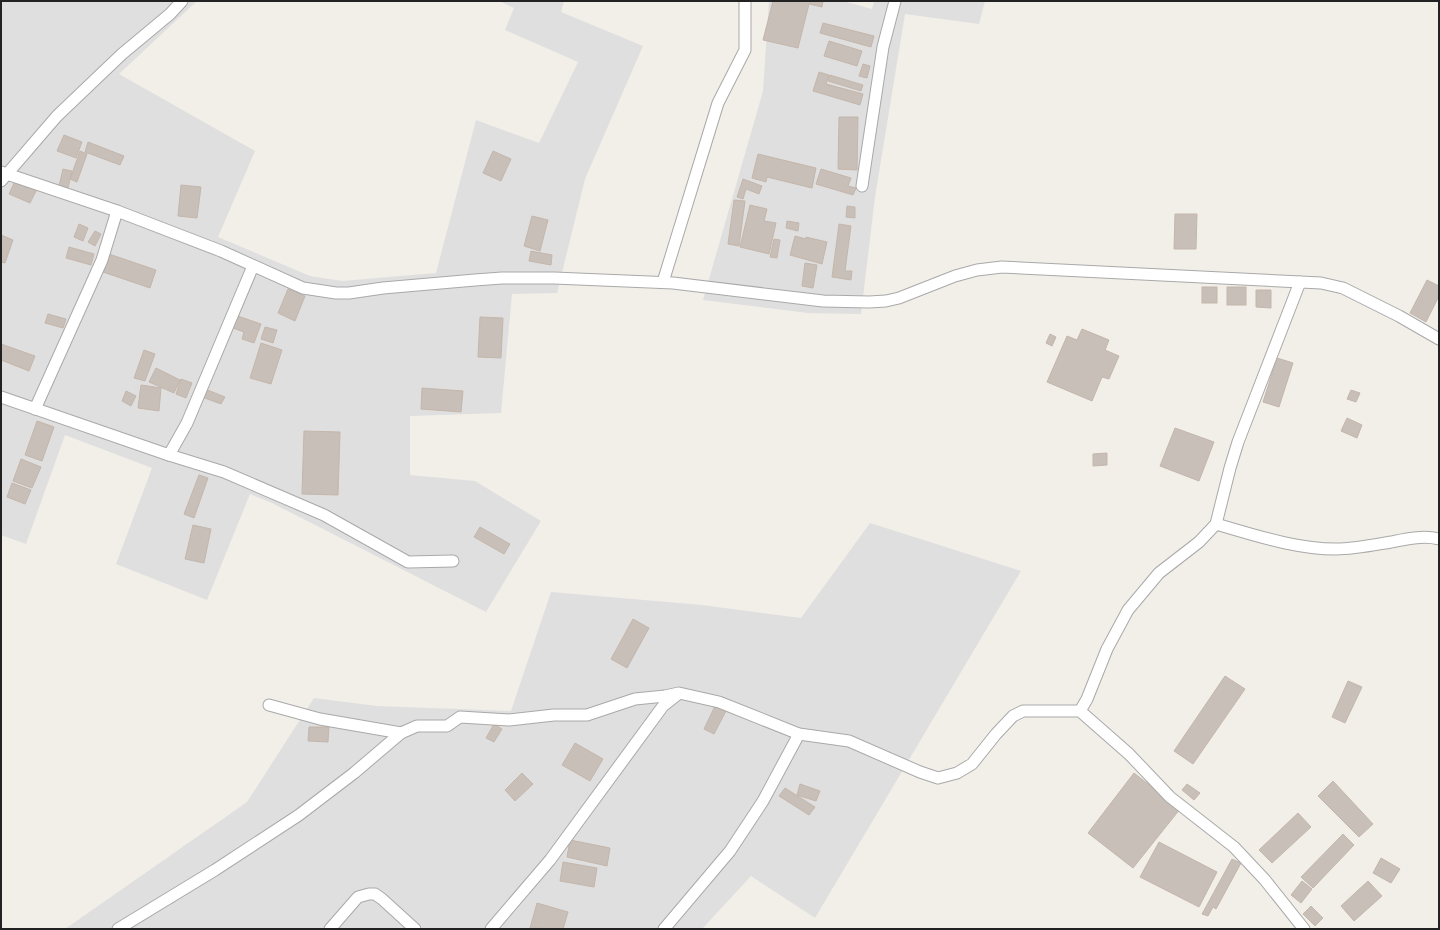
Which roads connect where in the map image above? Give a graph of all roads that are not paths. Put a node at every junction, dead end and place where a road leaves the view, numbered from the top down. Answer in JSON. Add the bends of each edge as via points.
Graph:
{"nodes":[{"id":1,"x":182,"y":1,"type":"edge"},
{"id":2,"x":745,"y":1,"type":"edge"},
{"id":3,"x":895,"y":1,"type":"edge"},
{"id":4,"x":3,"y":175,"type":"edge"},
{"id":5,"x":862,"y":186,"type":"dead end"},
{"id":6,"x":117,"y":211,"type":"junction"},
{"id":7,"x":253,"y":266,"type":"junction"},
{"id":8,"x":663,"y":282,"type":"junction"},
{"id":9,"x":1300,"y":282,"type":"junction"},
{"id":10,"x":1439,"y":339,"type":"edge"},
{"id":11,"x":1,"y":397,"type":"edge"},
{"id":12,"x":36,"y":409,"type":"junction"},
{"id":13,"x":169,"y":455,"type":"junction"},
{"id":14,"x":1216,"y":524,"type":"junction"},
{"id":15,"x":1439,"y":539,"type":"edge"},
{"id":16,"x":453,"y":561,"type":"dead end"},
{"id":17,"x":679,"y":693,"type":"junction"},
{"id":18,"x":270,"y":705,"type":"dead end"},
{"id":19,"x":1080,"y":711,"type":"junction"},
{"id":20,"x":401,"y":732,"type":"junction"},
{"id":21,"x":799,"y":734,"type":"junction"},
{"id":22,"x":118,"y":929,"type":"edge"},
{"id":23,"x":330,"y":929,"type":"edge"},
{"id":24,"x":415,"y":929,"type":"edge"},
{"id":25,"x":491,"y":929,"type":"edge"},
{"id":26,"x":664,"y":929,"type":"edge"},
{"id":27,"x":1304,"y":929,"type":"edge"}],
"edges":[{"from":1,"to":4,"type":"street","via":[[57,116]]},
{"from":2,"to":8,"type":"street","via":[[745,50],[718,103]]},
{"from":3,"to":5,"type":"street","via":[[882,47]]},
{"from":4,"to":6,"type":"street"},
{"from":6,"to":7,"type":"street"},
{"from":6,"to":12,"type":"street","via":[[102,260]]},
{"from":7,"to":8,"type":"street","via":[[303,288],[336,293],[502,278]]},
{"from":7,"to":13,"type":"street","via":[[187,423]]},
{"from":8,"to":9,"type":"street","via":[[823,302],[869,302],[899,298],[955,276],[1002,267]]},
{"from":9,"to":10,"type":"street","via":[[1343,288]]},
{"from":9,"to":14,"type":"street","via":[[1238,442]]},
{"from":11,"to":12,"type":"street"},
{"from":12,"to":13,"type":"street"},
{"from":13,"to":16,"type":"street","via":[[224,472],[317,512],[408,562]]},
{"from":14,"to":15,"type":"street","via":[[1304,546],[1336,549],[1415,538]]},
{"from":14,"to":19,"type":"street","via":[[1199,542],[1159,573],[1128,610],[1107,649]]},
{"from":17,"to":20,"type":"street","via":[[635,699],[586,715],[554,714],[509,720],[460,717],[447,726],[417,726]]},
{"from":17,"to":21,"type":"street","via":[[719,702]]},
{"from":17,"to":25,"type":"street","via":[[664,706],[550,860]]},
{"from":18,"to":20,"type":"street","via":[[320,719]]},
{"from":19,"to":21,"type":"street","via":[[1023,711],[1013,716],[1000,729],[972,764],[957,773],[938,778],[849,741]]},
{"from":19,"to":27,"type":"street","via":[[1129,754],[1170,798],[1234,847],[1265,880]]},
{"from":20,"to":22,"type":"street","via":[[354,773],[299,815]]},
{"from":21,"to":26,"type":"street","via":[[763,801],[730,851]]},
{"from":23,"to":24,"type":"street","via":[[358,897],[375,894]]}]}
